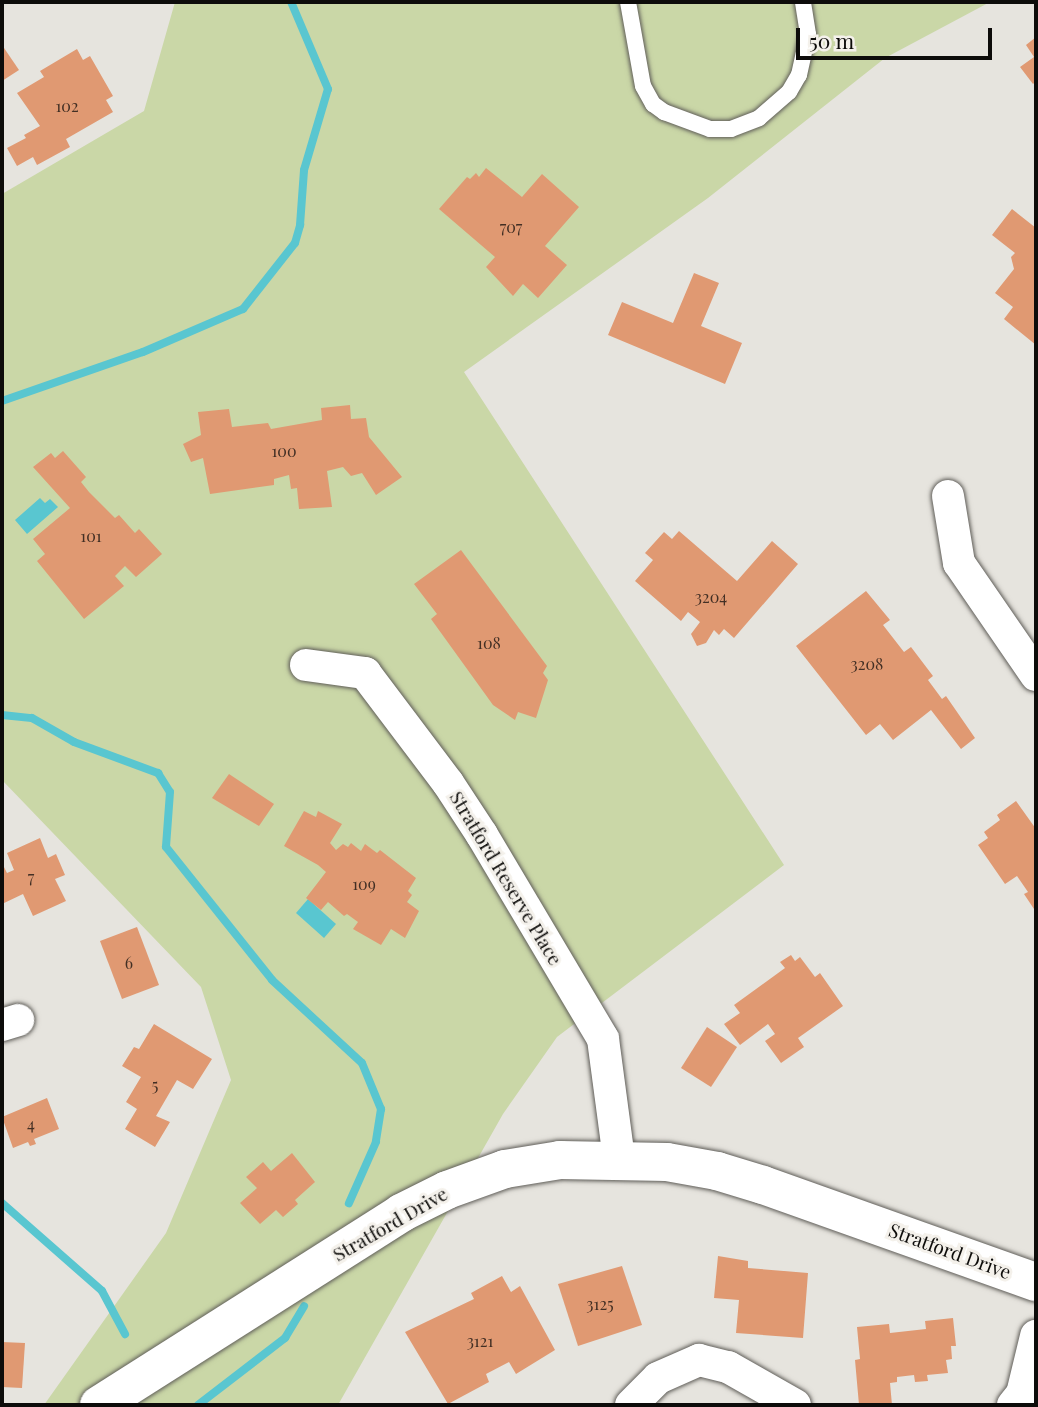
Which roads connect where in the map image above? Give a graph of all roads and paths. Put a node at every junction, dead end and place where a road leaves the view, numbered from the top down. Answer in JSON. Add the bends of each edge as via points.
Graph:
{"nodes":[{"id":1,"x":628,"y":2,"type":"edge"},
{"id":2,"x":803,"y":2,"type":"edge"},
{"id":3,"x":948,"y":496,"type":"dead end"},
{"id":4,"x":306,"y":665,"type":"dead end"},
{"id":5,"x":1036,"y":675,"type":"edge"},
{"id":6,"x":620,"y":1159,"type":"junction"},
{"id":7,"x":1036,"y":1282,"type":"edge"},
{"id":8,"x":1036,"y":1336,"type":"edge"},
{"id":9,"x":99,"y":1405,"type":"edge"},
{"id":10,"x":631,"y":1405,"type":"edge"},
{"id":11,"x":795,"y":1405,"type":"edge"},
{"id":12,"x":1013,"y":1405,"type":"edge"}],
"edges":[{"from":1,"to":2,"type":"lane","via":[[643,86],[653,104],[710,129],[731,129],[759,118],[789,92],[807,45]]},
{"from":3,"to":5,"type":"street","via":[[959,563]]},
{"from":4,"to":6,"type":"street","name":"Stratford Reserve Place","via":[[365,673],[482,835],[603,1039]]},
{"from":6,"to":7,"type":"street","name":"Stratford Drive","via":[[717,1171]]},
{"from":6,"to":9,"type":"street","name":"Stratford Drive","via":[[560,1160],[505,1169],[447,1190],[391,1219]]},
{"from":8,"to":12,"type":"street","via":[[1022,1394]]},
{"from":10,"to":11,"type":"street","via":[[658,1378],[699,1360],[728,1367]]}]}
